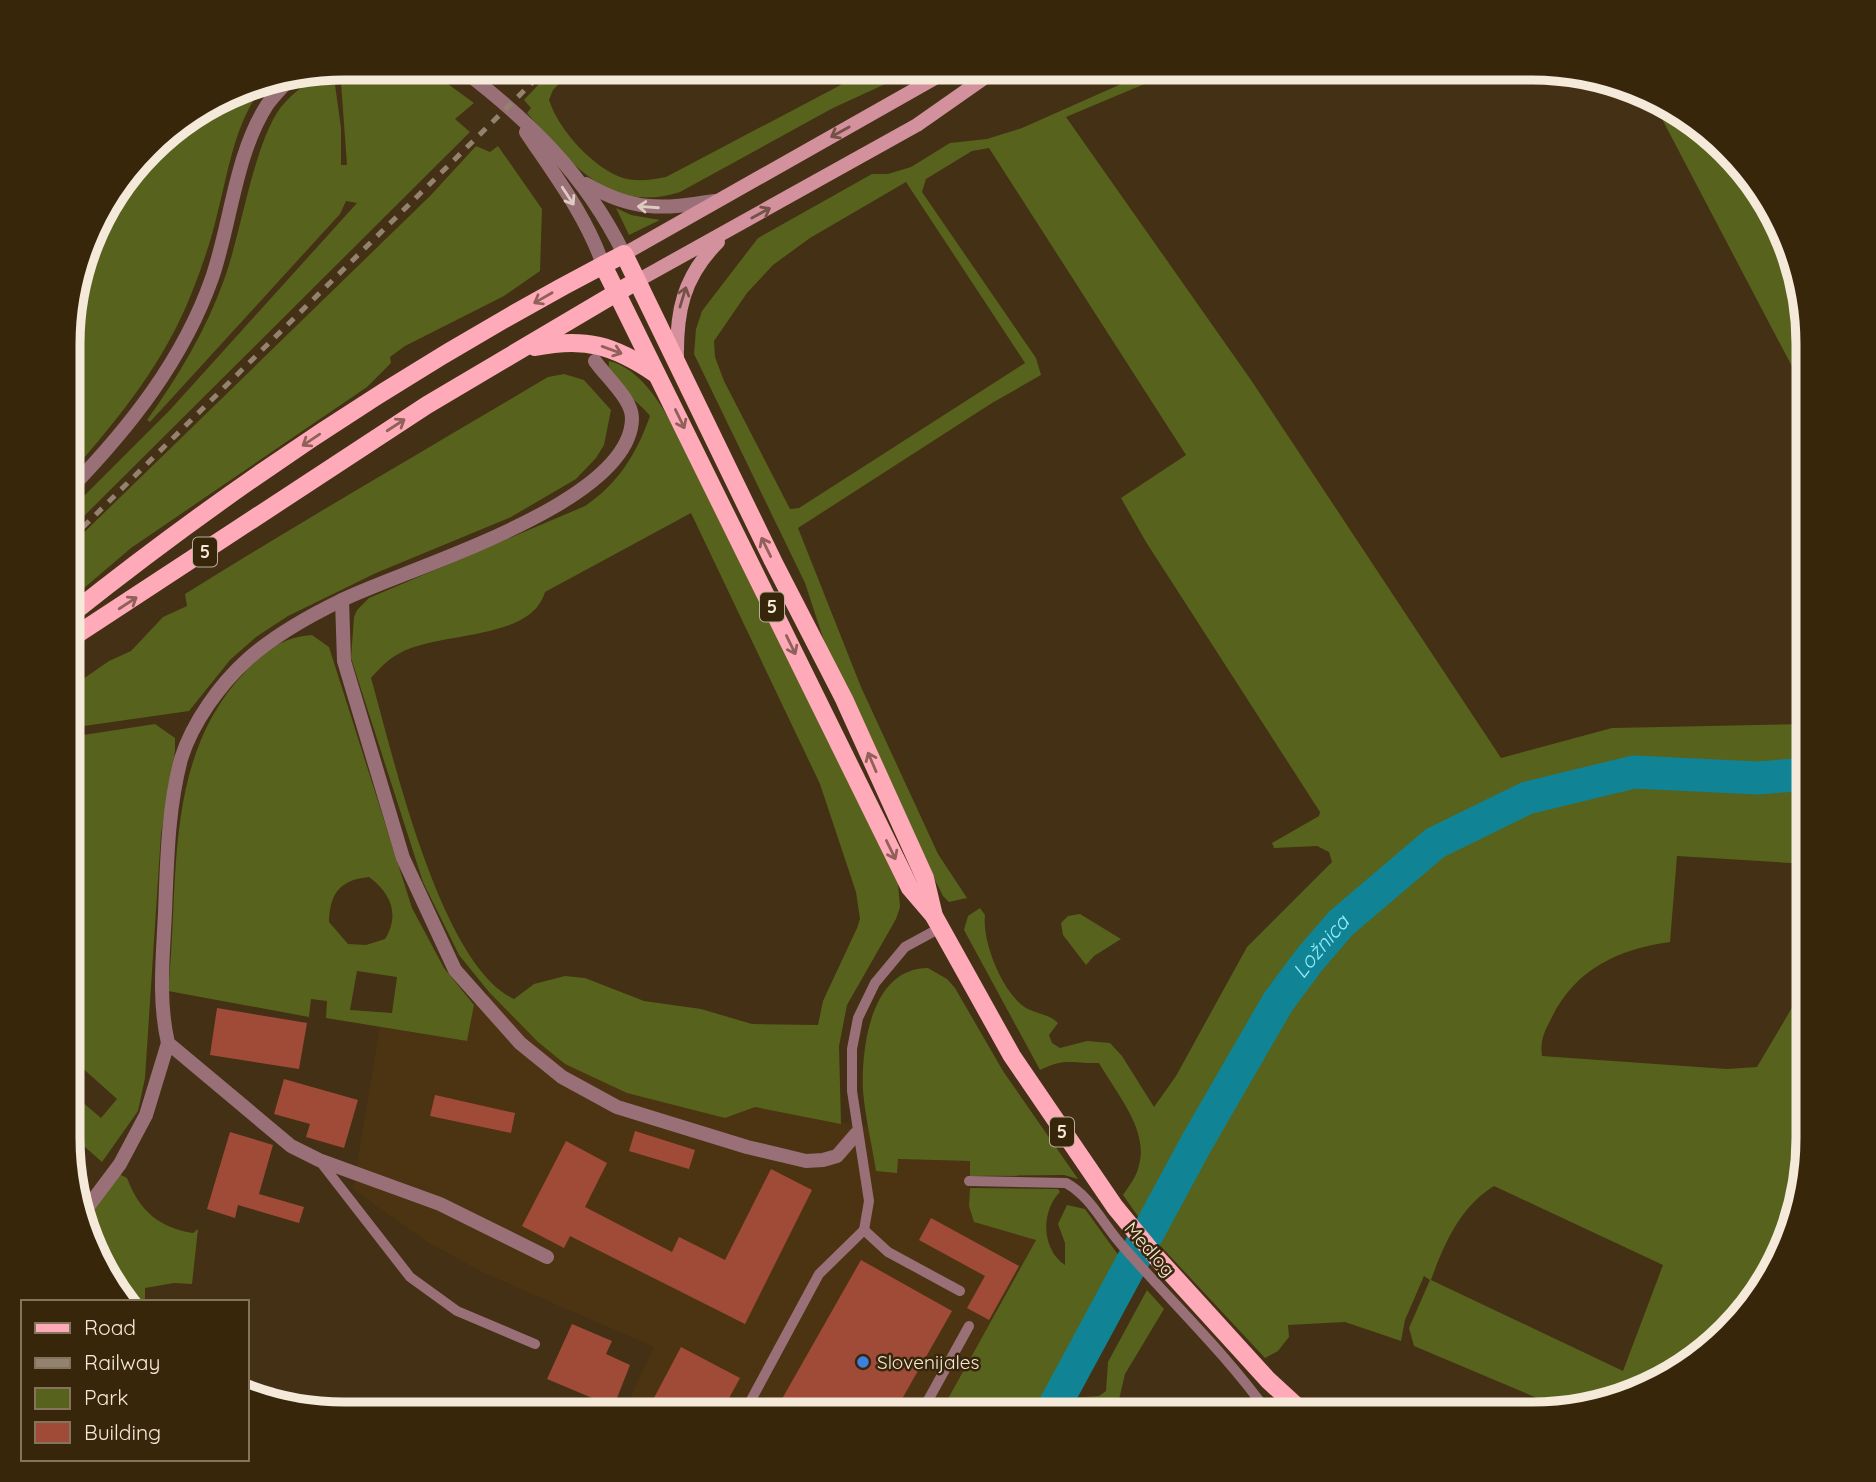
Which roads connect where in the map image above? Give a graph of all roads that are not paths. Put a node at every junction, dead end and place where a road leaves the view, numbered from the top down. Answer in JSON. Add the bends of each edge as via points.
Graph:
{"nodes":[{"id":1,"x":474,"y":80,"type":"edge"},
{"id":2,"x":931,"y":80,"type":"edge"},
{"id":3,"x":981,"y":80,"type":"edge"},
{"id":4,"x":282,"y":89,"type":"edge"},
{"id":5,"x":513,"y":113,"type":"junction"},
{"id":6,"x":579,"y":179,"type":"junction"},
{"id":7,"x":715,"y":201,"type":"junction"},
{"id":8,"x":731,"y":230,"type":"junction"},
{"id":9,"x":624,"y":254,"type":"junction"},
{"id":10,"x":603,"y":265,"type":"junction"},
{"id":11,"x":637,"y":281,"type":"junction"},
{"id":12,"x":617,"y":292,"type":"junction"},
{"id":13,"x":521,"y":350,"type":"junction"},
{"id":14,"x":595,"y":361,"type":"dead end"},
{"id":15,"x":678,"y":365,"type":"junction"},
{"id":16,"x":659,"y":377,"type":"junction"},
{"id":17,"x":80,"y":478,"type":"edge"},
{"id":18,"x":342,"y":600,"type":"junction"},
{"id":19,"x":80,"y":607,"type":"edge"},
{"id":20,"x":80,"y":632,"type":"edge"},
{"id":21,"x":937,"y":922,"type":"junction"},
{"id":22,"x":168,"y":1043,"type":"junction"},
{"id":23,"x":856,"y":1134,"type":"junction"},
{"id":24,"x":319,"y":1160,"type":"junction"},
{"id":25,"x":969,"y":1181,"type":"dead end"},
{"id":26,"x":90,"y":1204,"type":"edge"},
{"id":27,"x":864,"y":1230,"type":"junction"},
{"id":28,"x":547,"y":1257,"type":"dead end"},
{"id":29,"x":960,"y":1291,"type":"dead end"},
{"id":30,"x":969,"y":1326,"type":"dead end"},
{"id":31,"x":535,"y":1344,"type":"dead end"},
{"id":32,"x":750,"y":1402,"type":"edge"},
{"id":33,"x":926,"y":1402,"type":"edge"},
{"id":34,"x":1261,"y":1402,"type":"edge"},
{"id":35,"x":1292,"y":1402,"type":"edge"}],
"edges":[{"from":1,"to":5,"type":"street"},
{"from":2,"to":7,"type":"main road","one_way":true},
{"from":8,"to":3,"type":"main road","one_way":true,"via":[[917,124]]},
{"from":4,"to":17,"type":"street","via":[[267,105],[253,134],[212,278],[183,342],[134,419]]},
{"from":5,"to":6,"type":"street"},
{"from":5,"to":10,"type":"street","one_way":true,"via":[[576,208]]},
{"from":7,"to":6,"type":"street","one_way":true,"via":[[664,208],[634,206]]},
{"from":6,"to":9,"type":"street"},
{"from":7,"to":9,"type":"main road"},
{"from":8,"to":11,"type":"main road"},
{"from":15,"to":8,"type":"main road","one_way":true,"via":[[676,325],[685,288],[708,252]]},
{"from":9,"to":10,"type":"main road","number":"5"},
{"from":9,"to":11,"type":"main road","number":"5"},
{"from":10,"to":12,"type":"main road"},
{"from":10,"to":19,"type":"main road","number":"5","one_way":true,"via":[[320,433],[161,544]]},
{"from":11,"to":12,"type":"main road"},
{"from":11,"to":15,"type":"main road","number":"5"},
{"from":12,"to":13,"type":"main road","number":"5"},
{"from":12,"to":16,"type":"main road","number":"5"},
{"from":13,"to":16,"type":"main road","one_way":true,"via":[[557,343],[597,345],[636,360]]},
{"from":20,"to":13,"type":"main road","number":"5","one_way":true,"via":[[427,405]]},
{"from":14,"to":18,"type":"street","via":[[629,406],[632,417],[624,444],[597,479],[527,523]]},
{"from":21,"to":15,"type":"main road","number":"5","one_way":true,"via":[[925,878],[844,699]]},
{"from":16,"to":21,"type":"main road","number":"5","one_way":true,"via":[[910,888]]},
{"from":18,"to":22,"type":"street","via":[[274,637],[246,661],[215,696],[182,758],[168,843],[161,990]]},
{"from":18,"to":23,"type":"street","via":[[344,661],[403,858],[455,970],[520,1043],[562,1077],[617,1107],[747,1147],[806,1161],[823,1160],[837,1156]]},
{"from":21,"to":23,"type":"lane","via":[[905,947],[875,983],[858,1018],[852,1049]]},
{"from":21,"to":35,"type":"main road","number":"5","via":[[1012,1056],[1115,1207],[1199,1306]]},
{"from":22,"to":24,"type":"street","via":[[266,1128]]},
{"from":22,"to":26,"type":"street","via":[[146,1115],[120,1164]]},
{"from":23,"to":27,"type":"lane","via":[[869,1201]]},
{"from":24,"to":28,"type":"street","via":[[440,1204]]},
{"from":24,"to":31,"type":"lane","via":[[411,1277],[457,1311]]},
{"from":25,"to":34,"type":"lane","name":"Medlog","via":[[1066,1183],[1080,1191],[1116,1239]]},
{"from":27,"to":29,"type":"lane","via":[[888,1252]]},
{"from":27,"to":32,"type":"lane","via":[[819,1274]]},
{"from":30,"to":33,"type":"lane"}]}
